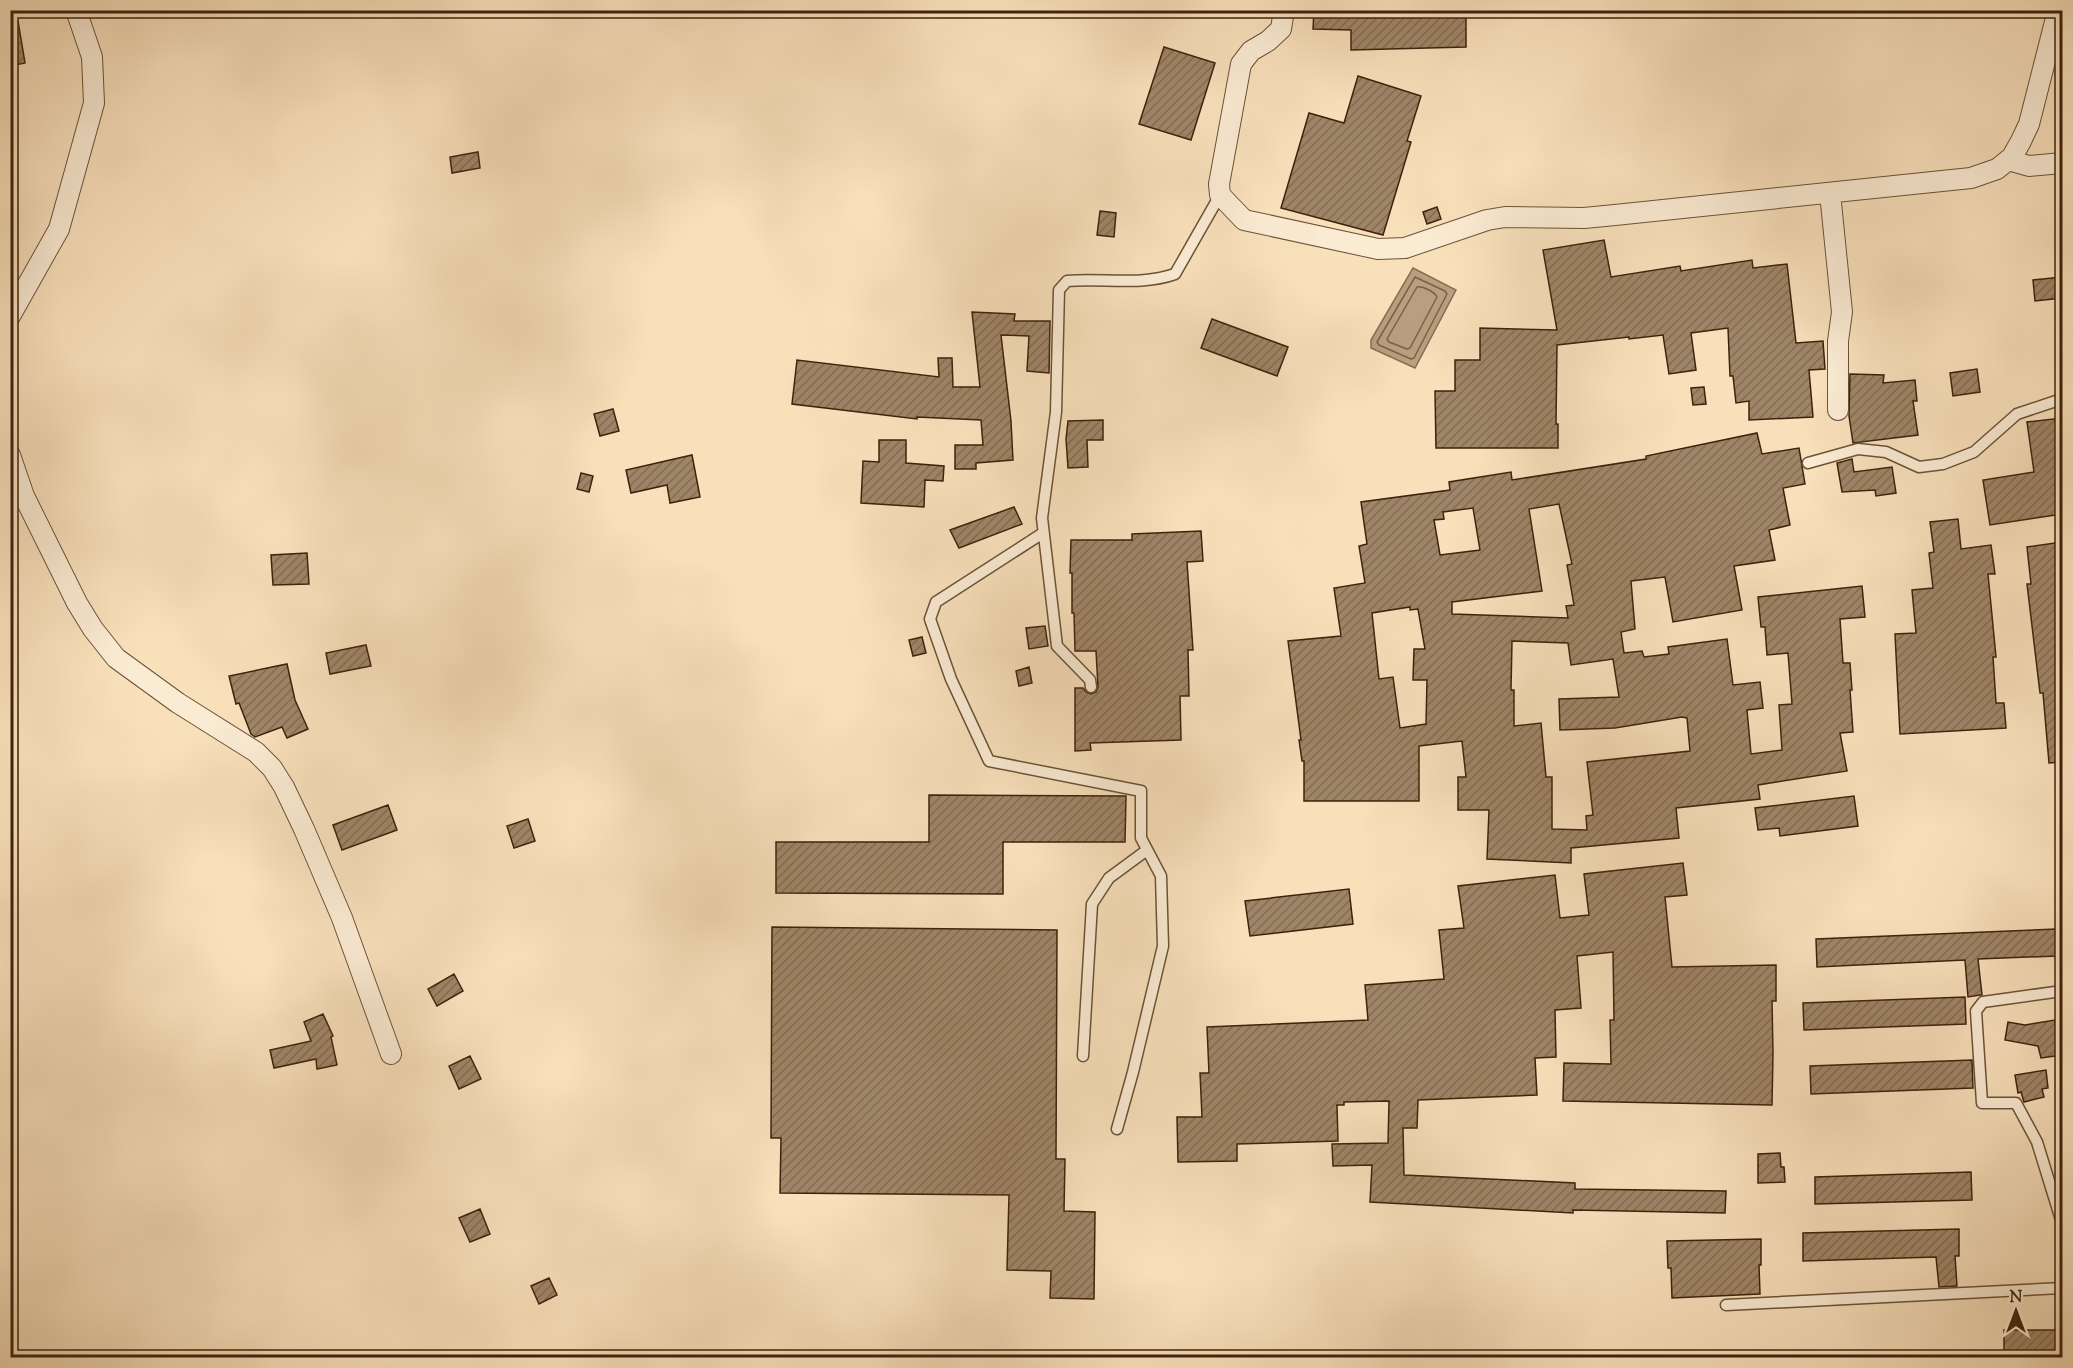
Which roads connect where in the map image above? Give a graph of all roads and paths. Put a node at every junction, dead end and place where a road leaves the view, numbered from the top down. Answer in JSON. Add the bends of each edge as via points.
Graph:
{"nodes":[{"id":1,"x":76,"y":10,"type":"edge"},
{"id":2,"x":1284,"y":10,"type":"edge"},
{"id":3,"x":2058,"y":10,"type":"edge"},
{"id":4,"x":2008,"y":160,"type":"junction"},
{"id":5,"x":2062,"y":164,"type":"edge"},
{"id":6,"x":1830,"y":193,"type":"junction"},
{"id":7,"x":1220,"y":195,"type":"junction"},
{"id":8,"x":10,"y":316,"type":"edge"},
{"id":9,"x":2062,"y":399,"type":"edge"},
{"id":10,"x":1838,"y":410,"type":"dead end"},
{"id":11,"x":10,"y":456,"type":"edge"},
{"id":12,"x":1808,"y":463,"type":"dead end"},
{"id":13,"x":1043,"y":533,"type":"junction"},
{"id":14,"x":1091,"y":687,"type":"dead end"},
{"id":15,"x":1147,"y":850,"type":"junction"},
{"id":16,"x":2062,"y":991,"type":"edge"},
{"id":17,"x":391,"y":1054,"type":"dead end"},
{"id":18,"x":1083,"y":1056,"type":"dead end"},
{"id":19,"x":1117,"y":1129,"type":"dead end"},
{"id":20,"x":2062,"y":1223,"type":"edge"},
{"id":21,"x":2062,"y":1288,"type":"edge"},
{"id":22,"x":1726,"y":1305,"type":"dead end"}],
"edges":[{"from":1,"to":8,"type":"street","via":[[92,57],[94,103],[59,229]]},
{"from":2,"to":7,"type":"street","via":[[1281,29],[1251,51],[1242,63]]},
{"from":3,"to":4,"type":"street","via":[[2029,124]]},
{"from":4,"to":5,"type":"street","via":[[2029,166]]},
{"from":4,"to":6,"type":"street","via":[[1997,169],[1971,178]]},
{"from":6,"to":7,"type":"street","via":[[1595,217],[1505,218],[1465,226],[1405,248],[1378,249],[1244,220]]},
{"from":6,"to":10,"type":"street","via":[[1842,312]]},
{"from":7,"to":13,"type":"lane","via":[[1175,274],[1158,280],[1067,280],[1059,290],[1056,412]]},
{"from":9,"to":12,"type":"lane","via":[[2017,414],[1974,452],[1943,464],[1919,467],[1886,452],[1858,449]]},
{"from":11,"to":17,"type":"street","via":[[24,496],[77,603],[116,658],[256,752],[272,768],[304,829],[342,918]]},
{"from":13,"to":14,"type":"lane","via":[[1057,646],[1090,680]]},
{"from":13,"to":15,"type":"lane","via":[[936,602],[930,619],[951,679],[989,761],[1141,791],[1141,838]]},
{"from":15,"to":18,"type":"lane","via":[[1109,878],[1092,904]]},
{"from":15,"to":19,"type":"lane","via":[[1161,876],[1163,946]]},
{"from":16,"to":20,"type":"lane","via":[[1983,1002],[1976,1011],[1982,1103],[2016,1103],[2037,1142]]},
{"from":21,"to":22,"type":"lane"}]}
